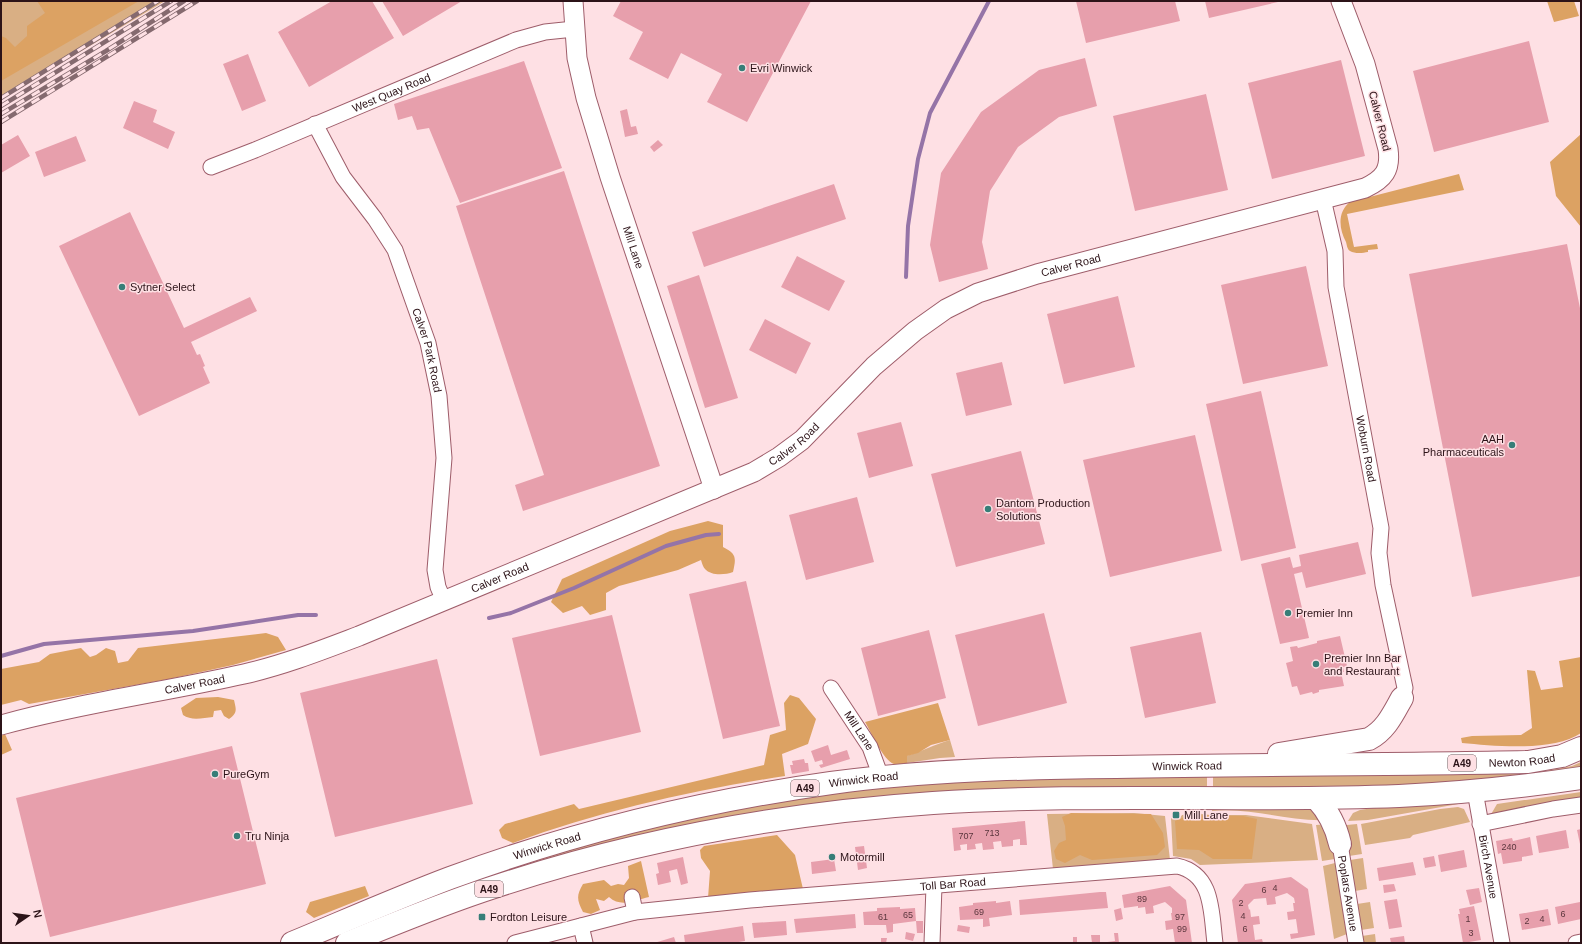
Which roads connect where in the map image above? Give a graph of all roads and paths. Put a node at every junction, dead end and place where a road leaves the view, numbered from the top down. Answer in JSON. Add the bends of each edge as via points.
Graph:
{"nodes":[{"id":1,"x":573,"y":1,"type":"edge"},
{"id":2,"x":1340,"y":1,"type":"edge"},
{"id":3,"x":574,"y":29,"type":"junction"},
{"id":4,"x":315,"y":124,"type":"junction"},
{"id":5,"x":211,"y":167,"type":"dead end"},
{"id":6,"x":1323,"y":199,"type":"junction"},
{"id":7,"x":714,"y":489,"type":"junction"},
{"id":8,"x":444,"y":601,"type":"junction"},
{"id":9,"x":831,"y":688,"type":"dead end"},
{"id":10,"x":1402,"y":698,"type":"joint"},
{"id":11,"x":1,"y":725,"type":"edge"},
{"id":12,"x":1581,"y":748,"type":"edge"},
{"id":13,"x":1341,"y":764,"type":"joint"},
{"id":14,"x":1225,"y":765,"type":"junction"},
{"id":15,"x":881,"y":777,"type":"junction"},
{"id":16,"x":1581,"y":778,"type":"edge"},
{"id":17,"x":1475,"y":791,"type":"junction"},
{"id":18,"x":1316,"y":798,"type":"junction"},
{"id":19,"x":1581,"y":805,"type":"edge"},
{"id":20,"x":1480,"y":824,"type":"junction"},
{"id":21,"x":1340,"y":844,"type":"joint"},
{"id":22,"x":934,"y":886,"type":"junction"},
{"id":23,"x":632,"y":897,"type":"dead end"},
{"id":24,"x":635,"y":912,"type":"junction"},
{"id":25,"x":581,"y":926,"type":"junction"},
{"id":26,"x":1581,"y":942,"type":"edge"},
{"id":27,"x":292,"y":943,"type":"edge"},
{"id":28,"x":347,"y":943,"type":"edge"},
{"id":29,"x":515,"y":943,"type":"edge"},
{"id":30,"x":585,"y":943,"type":"edge"},
{"id":31,"x":932,"y":943,"type":"edge"},
{"id":32,"x":1215,"y":943,"type":"edge"},
{"id":33,"x":1356,"y":943,"type":"edge"},
{"id":34,"x":1502,"y":943,"type":"edge"},
{"id":35,"x":1576,"y":943,"type":"edge"}],
"edges":[{"from":1,"to":3,"type":"street","name":"Mill Lane"},
{"from":2,"to":6,"type":"street","name":"Calver Road","via":[[1365,64],[1389,157],[1381,179],[1365,188]]},
{"from":3,"to":4,"type":"street","name":"West Quay Road","via":[[545,32],[516,40]]},
{"from":3,"to":7,"type":"street","name":"Mill Lane","via":[[577,58],[586,98],[610,177]]},
{"from":4,"to":5,"type":"street","name":"West Quay Road"},
{"from":4,"to":8,"type":"street","name":"Calver Park Road","via":[[343,177],[395,250],[428,343],[439,396],[443,436],[444,458],[435,570]]},
{"from":6,"to":7,"type":"street","name":"Calver Road","via":[[1037,274],[978,293],[946,309],[874,366],[802,440],[754,472]]},
{"from":6,"to":10,"type":"street","name":"Woburn Road","via":[[1335,251],[1336,286],[1381,528],[1379,553],[1383,585],[1405,688]]},
{"from":7,"to":8,"type":"street","name":"Calver Road"},
{"from":8,"to":11,"type":"street","name":"Calver Road","via":[[318,651],[245,674],[37,715]]},
{"from":9,"to":15,"type":"street","name":"Mill Lane","via":[[870,746]]},
{"from":10,"to":14,"type":"highway","via":[[1382,731],[1369,739]]},
{"from":12,"to":13,"type":"highway","name":"Newton Road","number":"A49","via":[[1562,756],[1528,762]]},
{"from":13,"to":14,"type":"highway","name":"Winwick Road","number":"A49"},
{"from":14,"to":15,"type":"highway","name":"Winwick Road","number":"A49","via":[[1001,769]]},
{"from":15,"to":27,"type":"highway","name":"Winwick Road","number":"A49","via":[[730,800],[608,828],[449,879]]},
{"from":16,"to":17,"type":"highway","number":"A49"},
{"from":17,"to":18,"type":"highway","name":"Winwick Road","number":"A49"},
{"from":17,"to":20,"type":"street","name":"Birch Avenue"},
{"from":18,"to":21,"type":"highway","via":[[1329,814],[1337,830]]},
{"from":18,"to":28,"type":"highway","name":"Winwick Road","number":"A49","via":[[974,801],[781,819],[696,834],[524,877],[445,904]]},
{"from":19,"to":20,"type":"street"},
{"from":20,"to":34,"type":"street","name":"Birch Avenue"},
{"from":21,"to":33,"type":"street","name":"Poplars Avenue"},
{"from":22,"to":24,"type":"street","name":"Toll Bar Road"},
{"from":22,"to":31,"type":"street"},
{"from":22,"to":32,"type":"street","name":"Toll Bar Road","via":[[1177,866],[1200,878],[1206,888]]},
{"from":23,"to":24,"type":"street"},
{"from":24,"to":25,"type":"street","name":"Toll Bar Road"},
{"from":25,"to":29,"type":"street","name":"Toll Bar Road"},
{"from":25,"to":30,"type":"street"},
{"from":26,"to":35,"type":"street"}]}
